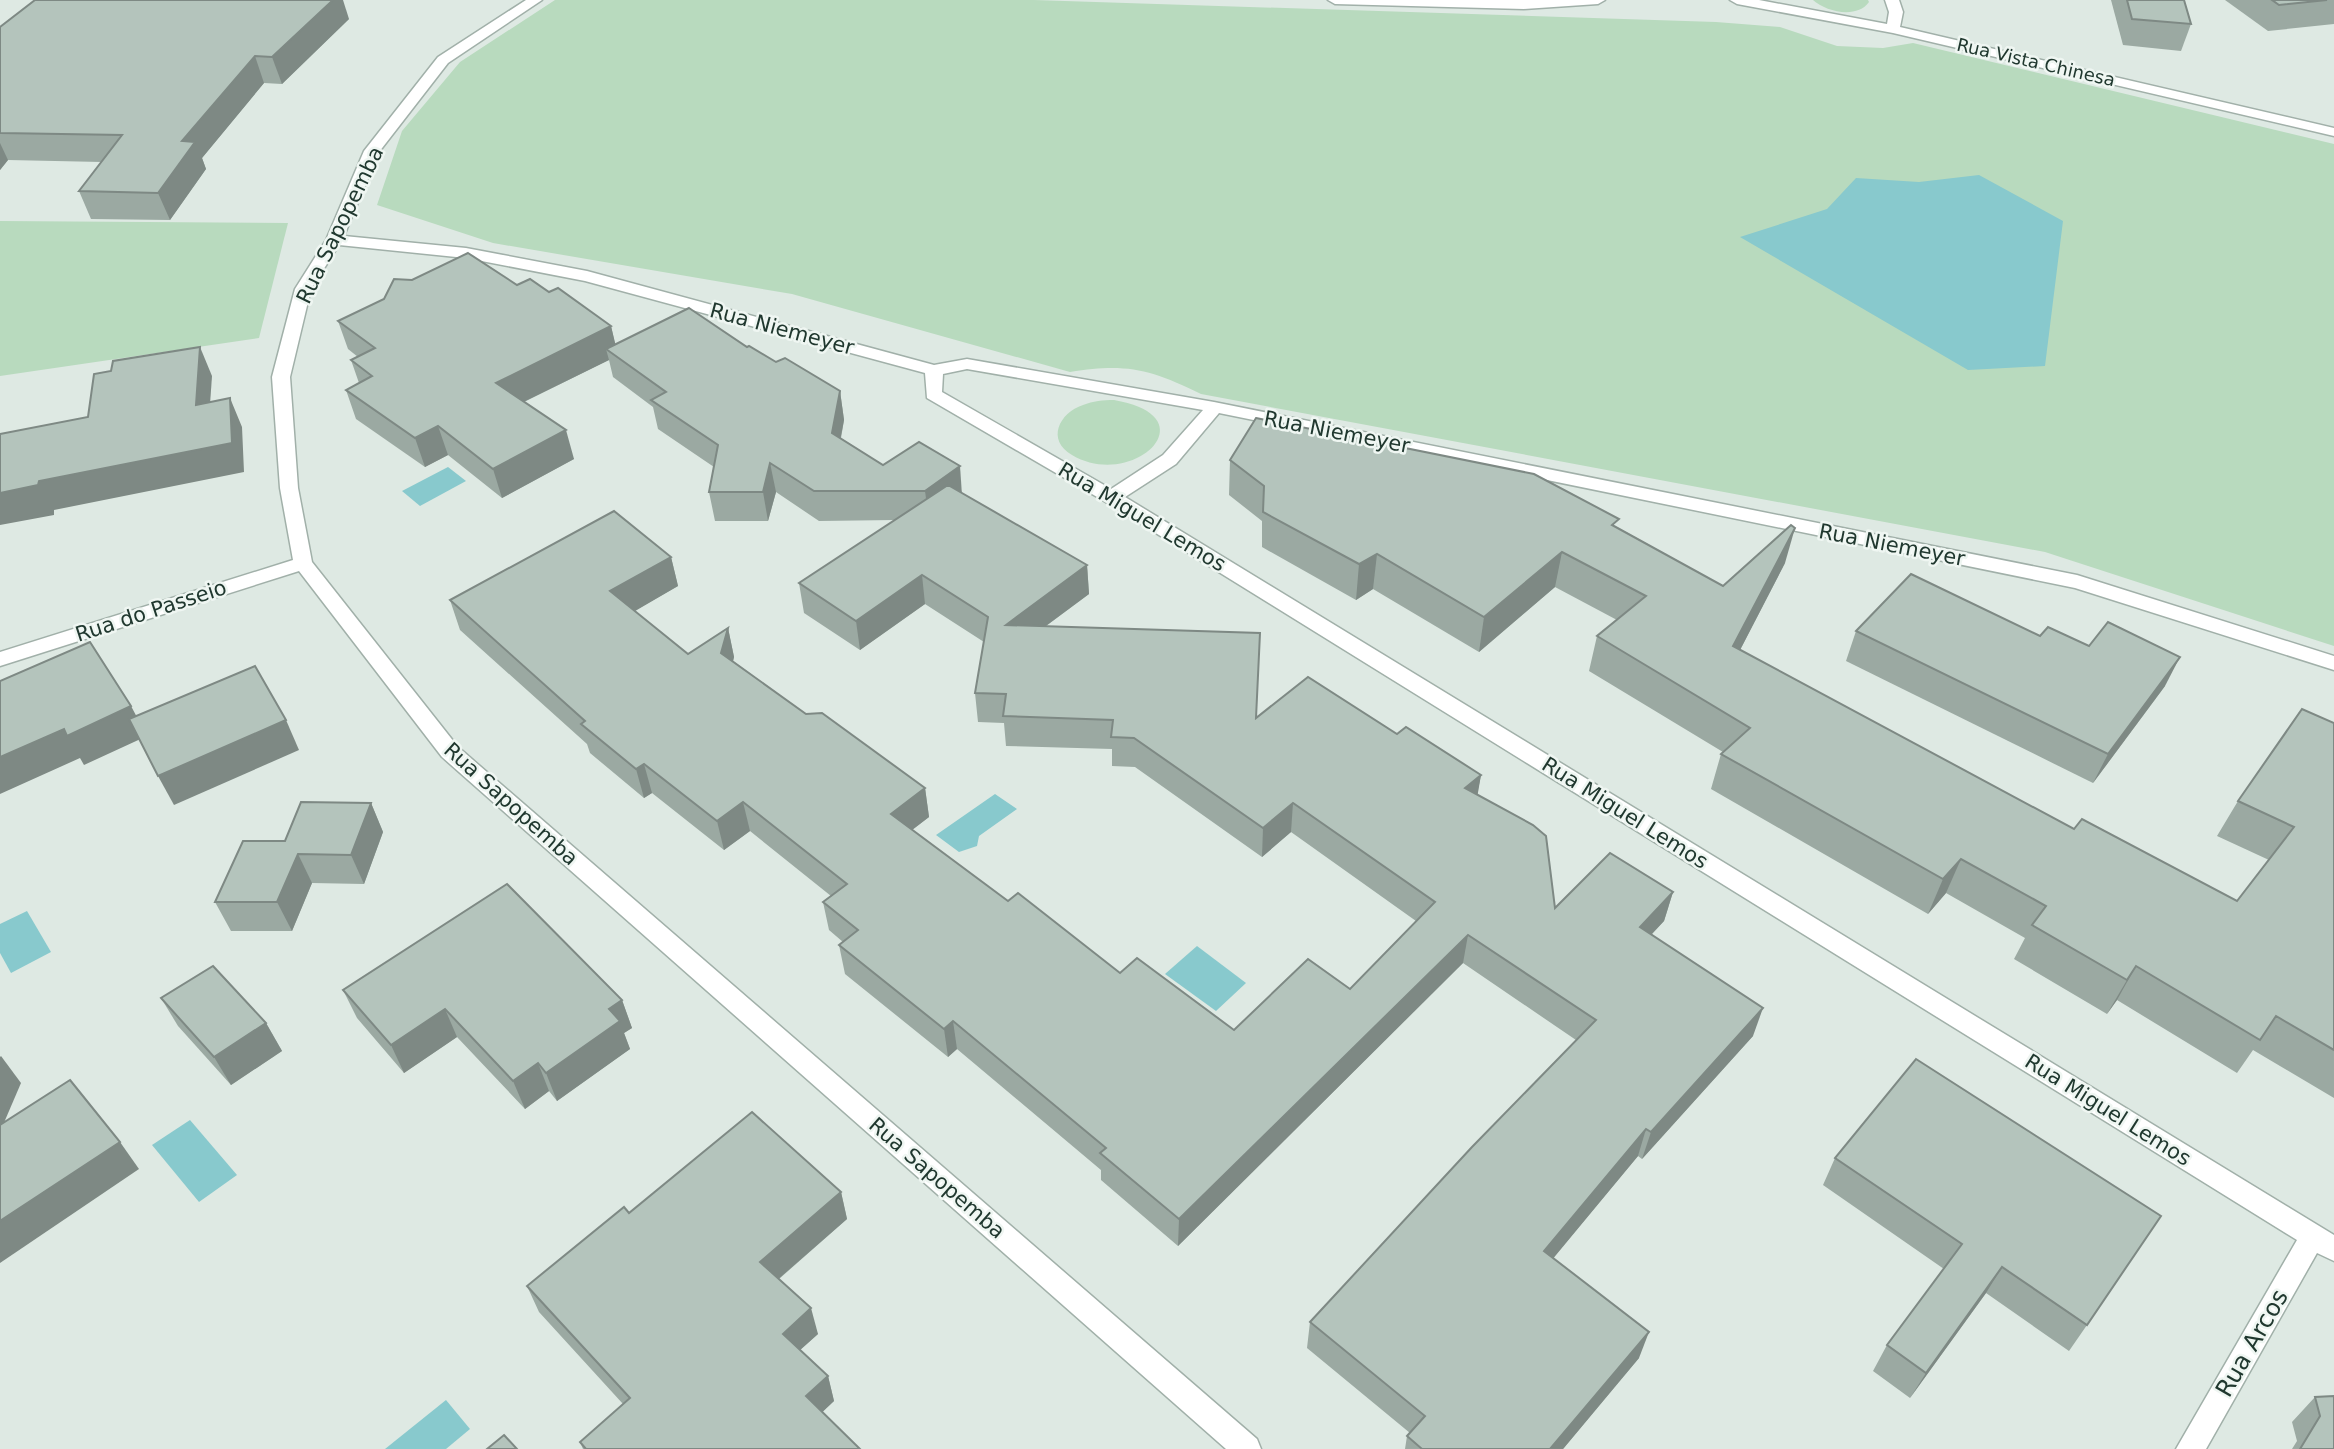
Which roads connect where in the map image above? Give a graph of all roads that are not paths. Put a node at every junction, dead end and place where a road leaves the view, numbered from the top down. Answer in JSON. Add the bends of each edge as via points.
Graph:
{"nodes":[{"id":1,"x":535,"y":0,"type":"edge"},
{"id":2,"x":1335,"y":0,"type":"edge"},
{"id":3,"x":1598,"y":0,"type":"edge"},
{"id":4,"x":1737,"y":0,"type":"edge"},
{"id":5,"x":1892,"y":0,"type":"edge"},
{"id":6,"x":1894,"y":29,"type":"junction"},
{"id":7,"x":2334,"y":132,"type":"edge"},
{"id":8,"x":334,"y":240,"type":"junction"},
{"id":9,"x":934,"y":370,"type":"junction"},
{"id":10,"x":1214,"y":407,"type":"junction"},
{"id":11,"x":1111,"y":497,"type":"junction"},
{"id":12,"x":303,"y":563,"type":"junction"},
{"id":13,"x":0,"y":659,"type":"edge"},
{"id":14,"x":2334,"y":663,"type":"edge"},
{"id":15,"x":2324,"y":1242,"type":"edge"},
{"id":16,"x":1247,"y":1449,"type":"edge"},
{"id":17,"x":2190,"y":1449,"type":"edge"}],
"edges":[{"from":1,"to":8,"type":"street","name":"Rua Sapopemba","via":[[443,60],[372,151]]},
{"from":2,"to":3,"type":"street","via":[[1524,5]]},
{"from":4,"to":6,"type":"street","name":"Rua Vista Chinesa"},
{"from":5,"to":6,"type":"street"},
{"from":6,"to":7,"type":"street","name":"Rua Vista Chinesa"},
{"from":8,"to":9,"type":"street","name":"Rua Niemeyer","via":[[466,253],[587,276]]},
{"from":8,"to":12,"type":"street","name":"Rua Sapopemba","via":[[303,289],[281,377],[289,488]]},
{"from":9,"to":10,"type":"street","name":"Rua Niemeyer","via":[[967,364]]},
{"from":9,"to":11,"type":"street","name":"Rua Miguel Lemos","via":[[933,394]]},
{"from":10,"to":11,"type":"street","via":[[1190,442],[1158,471]]},
{"from":10,"to":14,"type":"street","name":"Rua Niemeyer","via":[[2077,582]]},
{"from":11,"to":15,"type":"street","name":"Rua Miguel Lemos"},
{"from":12,"to":13,"type":"street","name":"Rua do Passeio"},
{"from":12,"to":16,"type":"street","name":"Rua Sapopemba","via":[[450,752]]},
{"from":15,"to":17,"type":"street","name":"Rua Arcos"}]}
